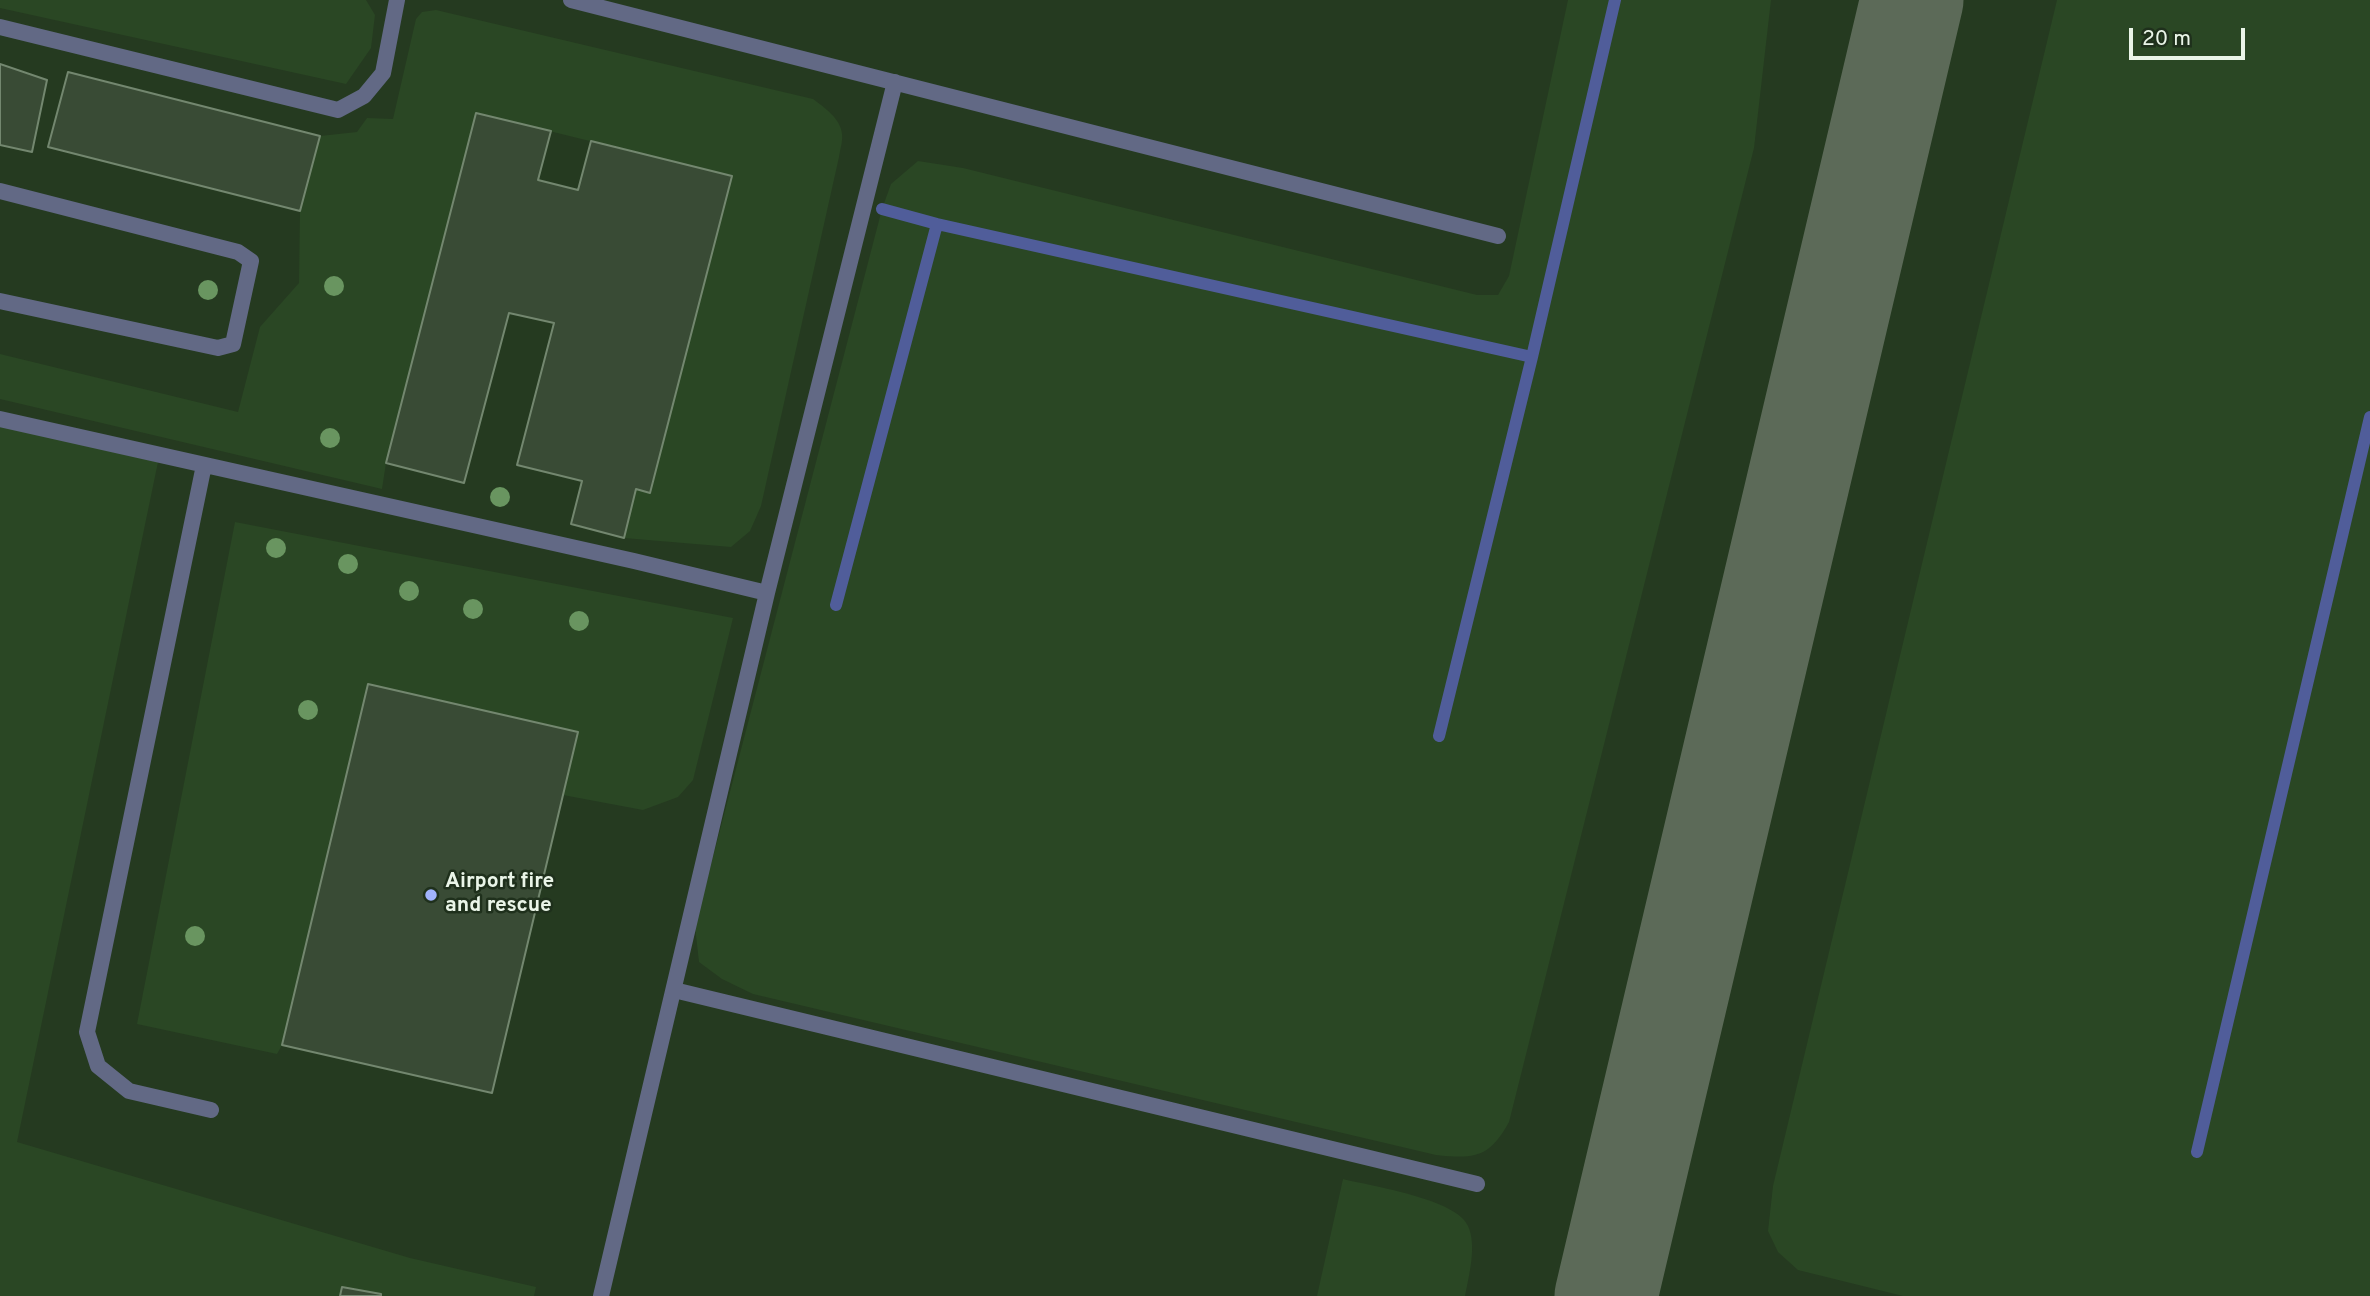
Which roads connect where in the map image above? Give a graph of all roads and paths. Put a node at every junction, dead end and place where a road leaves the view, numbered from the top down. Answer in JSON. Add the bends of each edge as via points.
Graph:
{"nodes":[{"id":1,"x":397,"y":0,"type":"edge"},
{"id":2,"x":571,"y":0,"type":"edge"},
{"id":3,"x":0,"y":27,"type":"edge"},
{"id":4,"x":895,"y":82,"type":"junction"},
{"id":5,"x":0,"y":191,"type":"edge"},
{"id":6,"x":1498,"y":236,"type":"dead end"},
{"id":7,"x":0,"y":301,"type":"edge"},
{"id":8,"x":0,"y":419,"type":"edge"},
{"id":9,"x":204,"y":465,"type":"junction"},
{"id":10,"x":767,"y":593,"type":"junction"},
{"id":11,"x":674,"y":990,"type":"junction"},
{"id":12,"x":211,"y":1110,"type":"dead end"},
{"id":13,"x":1477,"y":1184,"type":"dead end"},
{"id":14,"x":601,"y":1296,"type":"edge"}],
"edges":[{"from":1,"to":3,"type":"lane","via":[[383,73],[365,96],[338,110]]},
{"from":2,"to":4,"type":"lane"},
{"from":4,"to":6,"type":"lane"},
{"from":4,"to":10,"type":"lane"},
{"from":5,"to":7,"type":"lane","via":[[238,252],[251,261],[233,344],[218,348]]},
{"from":8,"to":9,"type":"lane"},
{"from":9,"to":10,"type":"lane"},
{"from":9,"to":12,"type":"lane","via":[[87,1032],[99,1066],[129,1091]]},
{"from":10,"to":11,"type":"lane"},
{"from":11,"to":13,"type":"lane"},
{"from":11,"to":14,"type":"lane"}]}
